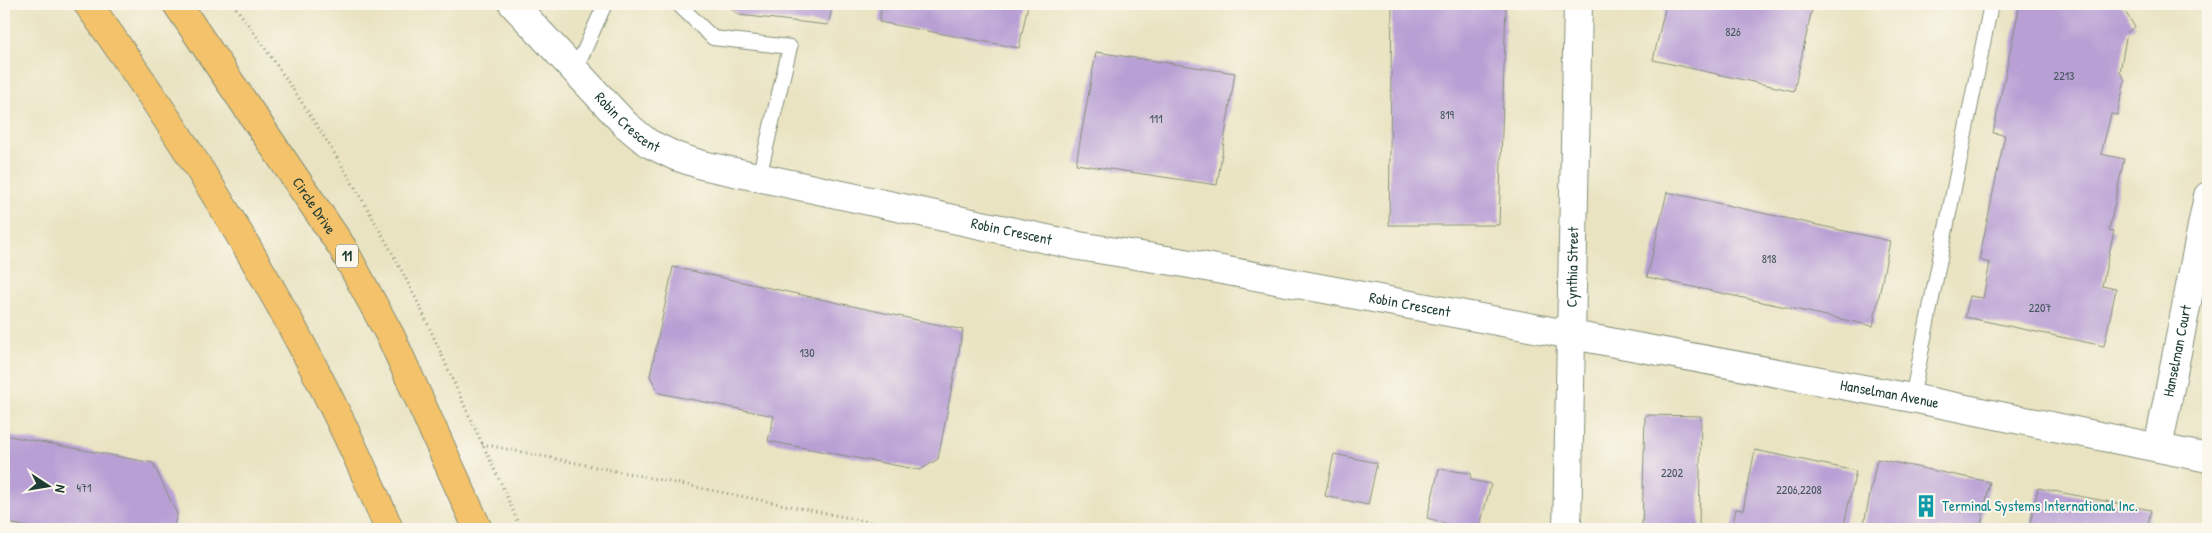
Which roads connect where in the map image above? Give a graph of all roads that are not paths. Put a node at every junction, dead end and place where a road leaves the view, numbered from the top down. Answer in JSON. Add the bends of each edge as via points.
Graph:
{"nodes":[{"id":1,"x":88,"y":4,"type":"edge"},
{"id":2,"x":177,"y":4,"type":"edge"},
{"id":3,"x":513,"y":4,"type":"edge"},
{"id":4,"x":606,"y":4,"type":"edge"},
{"id":5,"x":678,"y":4,"type":"edge"},
{"id":6,"x":1578,"y":4,"type":"edge"},
{"id":7,"x":1991,"y":4,"type":"edge"},
{"id":8,"x":575,"y":70,"type":"junction"},
{"id":9,"x":759,"y":177,"type":"junction"},
{"id":10,"x":2208,"y":196,"type":"edge"},
{"id":11,"x":1572,"y":336,"type":"junction"},
{"id":12,"x":1912,"y":398,"type":"junction"},
{"id":13,"x":2158,"y":448,"type":"junction"},
{"id":14,"x":2208,"y":458,"type":"edge"},
{"id":15,"x":389,"y":529,"type":"edge"},
{"id":16,"x":478,"y":529,"type":"edge"},
{"id":17,"x":1567,"y":529,"type":"edge"}],
"edges":[{"from":1,"to":15,"type":"highway","via":[[199,166],[262,271],[308,353],[360,460]]},
{"from":2,"to":16,"type":"highway","name":"Circle Drive","number":"11","via":[[342,247],[391,337]]},
{"from":3,"to":8,"type":"street","name":"Robin Crescent"},
{"from":4,"to":8,"type":"lane"},
{"from":5,"to":9,"type":"lane","via":[[713,38],[790,47]]},
{"from":6,"to":11,"type":"street","name":"Cynthia Street"},
{"from":7,"to":12,"type":"lane"},
{"from":8,"to":9,"type":"street","name":"Robin Crescent","via":[[625,124],[648,143],[702,165]]},
{"from":9,"to":11,"type":"street","name":"Robin Crescent","via":[[1079,246]]},
{"from":10,"to":13,"type":"street","name":"Hanselman Court"},
{"from":11,"to":12,"type":"street","name":"Hanselman Avenue"},
{"from":11,"to":17,"type":"street","name":"Cynthia Street"},
{"from":12,"to":13,"type":"street","name":"Hanselman Avenue"},
{"from":13,"to":14,"type":"street","name":"Hanselman Avenue"}]}
